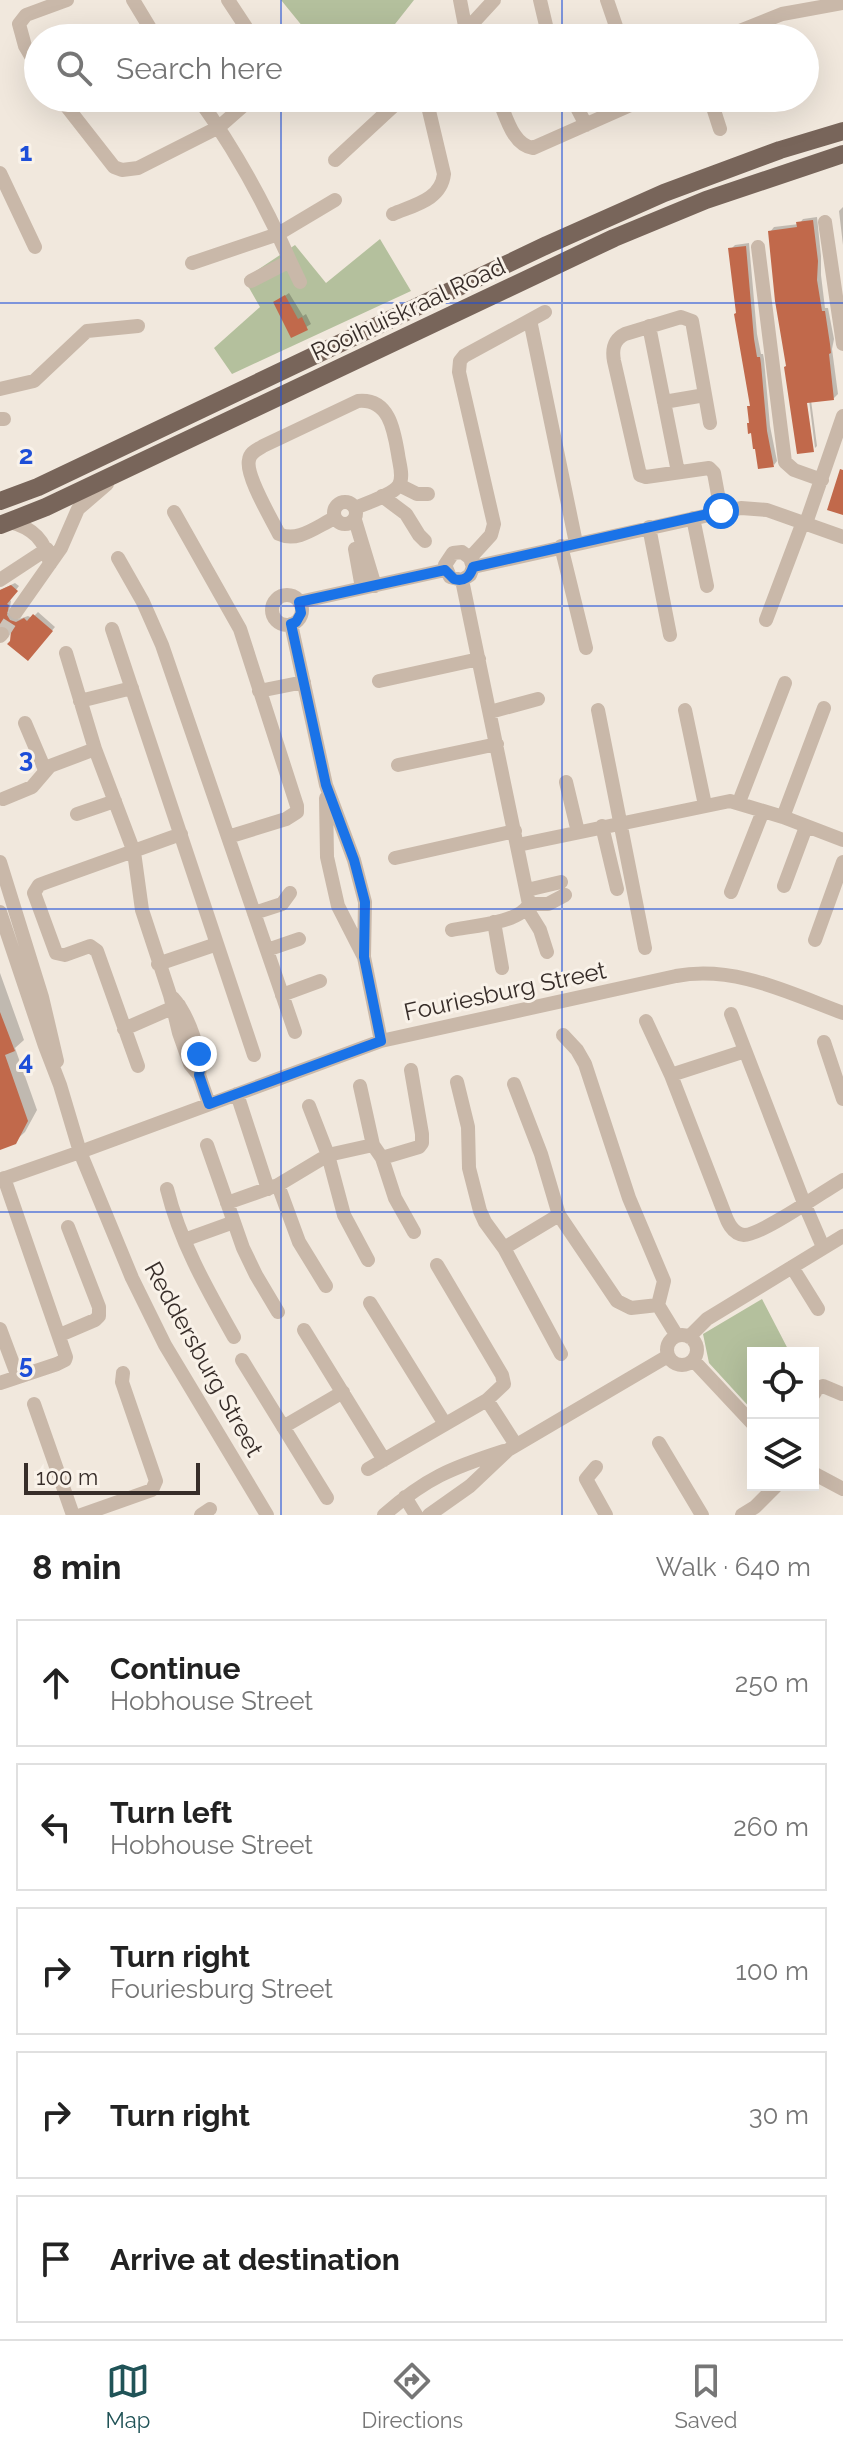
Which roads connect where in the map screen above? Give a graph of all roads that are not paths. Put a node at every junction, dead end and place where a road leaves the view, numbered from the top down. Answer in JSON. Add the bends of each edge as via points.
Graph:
{"nodes":[{"id":1,"x":67,"y":0,"type":"edge"},
{"id":2,"x":133,"y":0,"type":"edge"},
{"id":3,"x":228,"y":0,"type":"edge"},
{"id":4,"x":460,"y":0,"type":"edge"},
{"id":5,"x":494,"y":0,"type":"edge"},
{"id":6,"x":540,"y":0,"type":"edge"},
{"id":7,"x":607,"y":0,"type":"edge"},
{"id":8,"x":770,"y":0,"type":"edge"},
{"id":9,"x":843,"y":3,"type":"edge"},
{"id":10,"x":774,"y":17,"type":"junction"},
{"id":11,"x":148,"y":24,"type":"edge"},
{"id":12,"x":244,"y":24,"type":"edge"},
{"id":13,"x":466,"y":24,"type":"edge"},
{"id":14,"x":475,"y":24,"type":"edge"},
{"id":15,"x":546,"y":24,"type":"edge"},
{"id":16,"x":615,"y":24,"type":"edge"},
{"id":17,"x":757,"y":24,"type":"edge"},
{"id":18,"x":24,"y":42,"type":"edge"},
{"id":19,"x":71,"y":112,"type":"edge"},
{"id":20,"x":208,"y":112,"type":"edge"},
{"id":21,"x":236,"y":112,"type":"edge"},
{"id":22,"x":388,"y":112,"type":"edge"},
{"id":23,"x":429,"y":112,"type":"edge"},
{"id":24,"x":504,"y":112,"type":"edge"},
{"id":25,"x":579,"y":112,"type":"edge"},
{"id":26,"x":614,"y":112,"type":"edge"},
{"id":27,"x":715,"y":112,"type":"edge"},
{"id":28,"x":586,"y":125,"type":"junction"},
{"id":29,"x":219,"y":127,"type":"junction"},
{"id":30,"x":720,"y":129,"type":"dead end"},
{"id":31,"x":843,"y":131,"type":"edge"},
{"id":32,"x":843,"y":154,"type":"edge"},
{"id":33,"x":335,"y":160,"type":"dead end"},
{"id":34,"x":2,"y":180,"type":"edge"},
{"id":35,"x":335,"y":200,"type":"dead end"},
{"id":36,"x":393,"y":214,"type":"dead end"},
{"id":37,"x":825,"y":222,"type":"dead end"},
{"id":38,"x":278,"y":234,"type":"junction"},
{"id":39,"x":35,"y":247,"type":"dead end"},
{"id":40,"x":758,"y":247,"type":"dead end"},
{"id":41,"x":290,"y":261,"type":"junction"},
{"id":42,"x":192,"y":263,"type":"dead end"},
{"id":43,"x":251,"y":281,"type":"dead end"},
{"id":44,"x":300,"y":282,"type":"dead end"},
{"id":45,"x":545,"y":312,"type":"dead end"},
{"id":46,"x":530,"y":320,"type":"junction"},
{"id":47,"x":138,"y":326,"type":"dead end"},
{"id":48,"x":649,"y":326,"type":"junction"},
{"id":49,"x":843,"y":344,"type":"edge"},
{"id":50,"x":0,"y":389,"type":"edge"},
{"id":51,"x":705,"y":395,"type":"junction"},
{"id":52,"x":664,"y":402,"type":"junction"},
{"id":53,"x":843,"y":416,"type":"edge"},
{"id":54,"x":710,"y":423,"type":"dead end"},
{"id":55,"x":126,"y":469,"type":"junction"},
{"id":56,"x":678,"y":472,"type":"junction"},
{"id":57,"x":822,"y":480,"type":"junction"},
{"id":58,"x":399,"y":485,"type":"junction"},
{"id":59,"x":428,"y":494,"type":"dead end"},
{"id":60,"x":382,"y":496,"type":"junction"},
{"id":61,"x":0,"y":501,"type":"edge"},
{"id":62,"x":721,"y":511,"type":"junction"},
{"id":63,"x":174,"y":512,"type":"dead end"},
{"id":64,"x":348,"y":517,"type":"junction"},
{"id":65,"x":693,"y":518,"type":"junction"},
{"id":66,"x":804,"y":523,"type":"junction"},
{"id":67,"x":5,"y":524,"type":"edge"},
{"id":68,"x":649,"y":527,"type":"junction"},
{"id":69,"x":843,"y":537,"type":"edge"},
{"id":70,"x":425,"y":541,"type":"dead end"},
{"id":71,"x":569,"y":545,"type":"junction"},
{"id":72,"x":48,"y":556,"type":"junction"},
{"id":73,"x":118,"y":558,"type":"dead end"},
{"id":74,"x":471,"y":563,"type":"junction"},
{"id":75,"x":445,"y":570,"type":"junction"},
{"id":76,"x":0,"y":580,"type":"edge"},
{"id":77,"x":462,"y":580,"type":"junction"},
{"id":78,"x":707,"y":586,"type":"dead end"},
{"id":79,"x":368,"y":587,"type":"junction"},
{"id":80,"x":299,"y":602,"type":"junction"},
{"id":81,"x":16,"y":612,"type":"tunnel mouth"},
{"id":82,"x":766,"y":620,"type":"dead end"},
{"id":83,"x":291,"y":624,"type":"junction"},
{"id":84,"x":112,"y":629,"type":"dead end"},
{"id":85,"x":670,"y":635,"type":"dead end"},
{"id":86,"x":586,"y":648,"type":"dead end"},
{"id":87,"x":66,"y":653,"type":"dead end"},
{"id":88,"x":479,"y":659,"type":"junction"},
{"id":89,"x":379,"y":681,"type":"dead end"},
{"id":90,"x":304,"y":682,"type":"junction"},
{"id":91,"x":785,"y":683,"type":"dead end"},
{"id":92,"x":132,"y":688,"type":"junction"},
{"id":93,"x":259,"y":691,"type":"junction"},
{"id":94,"x":538,"y":699,"type":"dead end"},
{"id":95,"x":80,"y":701,"type":"junction"},
{"id":96,"x":824,"y":708,"type":"dead end"},
{"id":97,"x":598,"y":710,"type":"dead end"},
{"id":98,"x":685,"y":710,"type":"dead end"},
{"id":99,"x":490,"y":712,"type":"junction"},
{"id":100,"x":25,"y":723,"type":"dead end"},
{"id":101,"x":497,"y":744,"type":"junction"},
{"id":102,"x":95,"y":749,"type":"junction"},
{"id":103,"x":398,"y":765,"type":"dead end"},
{"id":104,"x":45,"y":770,"type":"junction"},
{"id":105,"x":566,"y":782,"type":"dead end"},
{"id":106,"x":326,"y":785,"type":"junction"},
{"id":107,"x":3,"y":799,"type":"dead end"},
{"id":108,"x":115,"y":801,"type":"junction"},
{"id":109,"x":739,"y":802,"type":"junction"},
{"id":110,"x":705,"y":805,"type":"junction"},
{"id":111,"x":763,"y":811,"type":"junction"},
{"id":112,"x":77,"y":814,"type":"dead end"},
{"id":113,"x":783,"y":817,"type":"junction"},
{"id":114,"x":611,"y":824,"type":"junction"},
{"id":115,"x":806,"y":827,"type":"junction"},
{"id":116,"x":516,"y":832,"type":"junction"},
{"id":117,"x":578,"y":832,"type":"junction"},
{"id":118,"x":181,"y":834,"type":"junction"},
{"id":119,"x":228,"y":837,"type":"junction"},
{"id":120,"x":843,"y":840,"type":"edge"},
{"id":121,"x":419,"y":843,"type":"dead end"},
{"id":122,"x":134,"y":852,"type":"junction"},
{"id":123,"x":395,"y":858,"type":"dead end"},
{"id":124,"x":843,"y":862,"type":"edge"},
{"id":125,"x":1,"y":868,"type":"edge"},
{"id":126,"x":784,"y":886,"type":"dead end"},
{"id":127,"x":563,"y":888,"type":"dead end"},
{"id":128,"x":617,"y":889,"type":"dead end"},
{"id":129,"x":731,"y":892,"type":"dead end"},
{"id":130,"x":290,"y":893,"type":"dead end"},
{"id":131,"x":528,"y":901,"type":"junction"},
{"id":132,"x":365,"y":902,"type":"junction"},
{"id":133,"x":338,"y":906,"type":"junction"},
{"id":134,"x":0,"y":912,"type":"edge"},
{"id":135,"x":254,"y":913,"type":"junction"},
{"id":136,"x":494,"y":922,"type":"junction"},
{"id":137,"x":632,"y":922,"type":"dead end"},
{"id":138,"x":452,"y":930,"type":"dead end"},
{"id":139,"x":299,"y":939,"type":"dead end"},
{"id":140,"x":815,"y":940,"type":"dead end"},
{"id":141,"x":217,"y":944,"type":"junction"},
{"id":142,"x":645,"y":948,"type":"dead end"},
{"id":143,"x":267,"y":950,"type":"junction"},
{"id":144,"x":547,"y":952,"type":"dead end"},
{"id":145,"x":364,"y":957,"type":"junction"},
{"id":146,"x":158,"y":964,"type":"junction"},
{"id":147,"x":502,"y":968,"type":"dead end"},
{"id":148,"x":320,"y":981,"type":"dead end"},
{"id":149,"x":282,"y":995,"type":"junction"},
{"id":150,"x":173,"y":1002,"type":"junction"},
{"id":151,"x":843,"y":1013,"type":"edge"},
{"id":152,"x":731,"y":1014,"type":"dead end"},
{"id":153,"x":646,"y":1021,"type":"dead end"},
{"id":154,"x":124,"y":1029,"type":"junction"},
{"id":155,"x":295,"y":1032,"type":"dead end"},
{"id":156,"x":563,"y":1035,"type":"dead end"},
{"id":157,"x":381,"y":1041,"type":"junction"},
{"id":158,"x":824,"y":1042,"type":"dead end"},
{"id":159,"x":745,"y":1051,"type":"junction"},
{"id":160,"x":254,"y":1055,"type":"dead end"},
{"id":161,"x":138,"y":1066,"type":"dead end"},
{"id":162,"x":411,"y":1070,"type":"dead end"},
{"id":163,"x":671,"y":1075,"type":"junction"},
{"id":164,"x":457,"y":1082,"type":"dead end"},
{"id":165,"x":514,"y":1084,"type":"dead end"},
{"id":166,"x":60,"y":1085,"type":"junction"},
{"id":167,"x":360,"y":1086,"type":"dead end"},
{"id":168,"x":237,"y":1094,"type":"junction"},
{"id":169,"x":843,"y":1099,"type":"edge"},
{"id":170,"x":209,"y":1104,"type":"junction"},
{"id":171,"x":309,"y":1106,"type":"dead end"},
{"id":172,"x":207,"y":1145,"type":"dead end"},
{"id":173,"x":373,"y":1145,"type":"junction"},
{"id":174,"x":80,"y":1152,"type":"junction"},
{"id":175,"x":328,"y":1155,"type":"junction"},
{"id":176,"x":382,"y":1158,"type":"junction"},
{"id":177,"x":2,"y":1179,"type":"edge"},
{"id":178,"x":843,"y":1180,"type":"edge"},
{"id":179,"x":273,"y":1187,"type":"junction"},
{"id":180,"x":167,"y":1189,"type":"dead end"},
{"id":181,"x":227,"y":1203,"type":"junction"},
{"id":182,"x":804,"y":1203,"type":"junction"},
{"id":183,"x":7,"y":1208,"type":"edge"},
{"id":184,"x":559,"y":1215,"type":"junction"},
{"id":185,"x":234,"y":1222,"type":"junction"},
{"id":186,"x":68,"y":1227,"type":"dead end"},
{"id":187,"x":414,"y":1232,"type":"dead end"},
{"id":188,"x":184,"y":1240,"type":"junction"},
{"id":189,"x":841,"y":1242,"type":"edge"},
{"id":190,"x":823,"y":1247,"type":"junction"},
{"id":191,"x":504,"y":1248,"type":"junction"},
{"id":192,"x":368,"y":1260,"type":"dead end"},
{"id":193,"x":437,"y":1265,"type":"dead end"},
{"id":194,"x":792,"y":1267,"type":"junction"},
{"id":195,"x":326,"y":1286,"type":"dead end"},
{"id":196,"x":370,"y":1303,"type":"dead end"},
{"id":197,"x":658,"y":1305,"type":"junction"},
{"id":198,"x":818,"y":1309,"type":"dead end"},
{"id":199,"x":278,"y":1312,"type":"dead end"},
{"id":200,"x":0,"y":1329,"type":"edge"},
{"id":201,"x":304,"y":1330,"type":"dead end"},
{"id":202,"x":60,"y":1335,"type":"junction"},
{"id":203,"x":683,"y":1336,"type":"junction"},
{"id":204,"x":234,"y":1337,"type":"dead end"},
{"id":205,"x":561,"y":1354,"type":"dead end"},
{"id":206,"x":668,"y":1356,"type":"junction"},
{"id":207,"x":242,"y":1360,"type":"dead end"},
{"id":208,"x":694,"y":1361,"type":"junction"},
{"id":209,"x":123,"y":1373,"type":"dead end"},
{"id":210,"x":18,"y":1377,"type":"junction"},
{"id":211,"x":0,"y":1383,"type":"edge"},
{"id":212,"x":819,"y":1388,"type":"edge"},
{"id":213,"x":343,"y":1392,"type":"junction"},
{"id":214,"x":842,"y":1394,"type":"edge"},
{"id":215,"x":487,"y":1400,"type":"junction"},
{"id":216,"x":34,"y":1404,"type":"dead end"},
{"id":217,"x":748,"y":1419,"type":"edge"},
{"id":218,"x":445,"y":1424,"type":"junction"},
{"id":219,"x":283,"y":1427,"type":"junction"},
{"id":220,"x":512,"y":1448,"type":"junction"},
{"id":221,"x":384,"y":1460,"type":"junction"},
{"id":222,"x":596,"y":1467,"type":"dead end"},
{"id":223,"x":368,"y":1469,"type":"dead end"},
{"id":224,"x":819,"y":1476,"type":"edge"},
{"id":225,"x":843,"y":1489,"type":"edge"},
{"id":226,"x":771,"y":1491,"type":"edge"},
{"id":227,"x":405,"y":1497,"type":"junction"},
{"id":228,"x":327,"y":1498,"type":"dead end"},
{"id":229,"x":751,"y":1513,"type":"edge"},
{"id":230,"x":73,"y":1515,"type":"edge"},
{"id":231,"x":81,"y":1515,"type":"edge"},
{"id":232,"x":267,"y":1515,"type":"edge"},
{"id":233,"x":384,"y":1515,"type":"edge"},
{"id":234,"x":416,"y":1515,"type":"edge"},
{"id":235,"x":429,"y":1515,"type":"edge"},
{"id":236,"x":606,"y":1515,"type":"edge"},
{"id":237,"x":702,"y":1515,"type":"edge"},
{"id":238,"x":711,"y":1515,"type":"edge"}],
"edges":[{"from":1,"to":18,"type":"street","via":[[26,15],[19,24]]},
{"from":2,"to":11,"type":"street"},
{"from":3,"to":12,"type":"street"},
{"from":4,"to":13,"type":"street"},
{"from":5,"to":14,"type":"street"},
{"from":6,"to":15,"type":"street"},
{"from":7,"to":16,"type":"street"},
{"from":8,"to":10,"type":"street"},
{"from":9,"to":10,"type":"street"},
{"from":10,"to":17,"type":"street"},
{"from":19,"to":29,"type":"street","via":[[114,167],[122,170],[138,168]]},
{"from":20,"to":29,"type":"street"},
{"from":21,"to":29,"type":"street"},
{"from":22,"to":33,"type":"street"},
{"from":23,"to":36,"type":"street","via":[[443,184],[430,198]]},
{"from":24,"to":28,"type":"street","via":[[526,147]]},
{"from":25,"to":28,"type":"street"},
{"from":26,"to":28,"type":"street"},
{"from":27,"to":30,"type":"street"},
{"from":29,"to":38,"type":"street"},
{"from":31,"to":61,"type":"main road","name":"Rooihuiskraal Road","via":[[664,193]]},
{"from":32,"to":55,"type":"main road","name":"Rooihuiskraal Road","via":[[614,238]]},
{"from":34,"to":39,"type":"street"},
{"from":35,"to":38,"type":"street"},
{"from":37,"to":49,"type":"street"},
{"from":38,"to":41,"type":"street"},
{"from":38,"to":42,"type":"street"},
{"from":40,"to":57,"type":"street","via":[[785,462]]},
{"from":41,"to":43,"type":"street"},
{"from":41,"to":44,"type":"street"},
{"from":45,"to":46,"type":"street"},
{"from":46,"to":71,"type":"street"},
{"from":46,"to":74,"type":"street","via":[[460,361],[494,524]]},
{"from":47,"to":50,"type":"street","via":[[87,331],[34,381]]},
{"from":48,"to":51,"type":"street","via":[[681,317],[692,321]]},
{"from":48,"to":52,"type":"street"},
{"from":48,"to":56,"type":"street","via":[[617,339],[614,361],[640,475]]},
{"from":51,"to":52,"type":"street"},
{"from":51,"to":54,"type":"street"},
{"from":52,"to":56,"type":"street"},
{"from":53,"to":57,"type":"street"},
{"from":55,"to":67,"type":"main road","name":"Rooihuiskraal Road"},
{"from":55,"to":72,"type":"street","via":[[78,509],[66,540]]},
{"from":56,"to":62,"type":"street","via":[[712,470]]},
{"from":57,"to":66,"type":"street"},
{"from":58,"to":59,"type":"street"},
{"from":58,"to":60,"type":"street"},
{"from":58,"to":64,"type":"street","via":[[393,426],[379,405],[367,400],[252,452],[250,472],[279,534],[299,536]]},
{"from":60,"to":64,"type":"street"},
{"from":60,"to":70,"type":"street","via":[[406,514]]},
{"from":62,"to":65,"type":"street"},
{"from":62,"to":66,"type":"street","via":[[753,507]]},
{"from":63,"to":93,"type":"street","via":[[235,618]]},
{"from":64,"to":79,"type":"street"},
{"from":65,"to":68,"type":"street"},
{"from":65,"to":78,"type":"street"},
{"from":66,"to":69,"type":"street"},
{"from":66,"to":82,"type":"street"},
{"from":67,"to":72,"type":"street","via":[[30,529]]},
{"from":68,"to":71,"type":"street"},
{"from":68,"to":85,"type":"street"},
{"from":71,"to":74,"type":"street"},
{"from":71,"to":86,"type":"street"},
{"from":72,"to":76,"type":"street"},
{"from":72,"to":81,"type":"street"},
{"from":73,"to":119,"type":"street","via":[[162,645]]},
{"from":74,"to":75,"type":"street","via":[[462,552],[453,553]]},
{"from":74,"to":77,"type":"street","via":[[470,575]]},
{"from":75,"to":77,"type":"street"},
{"from":75,"to":79,"type":"street"},
{"from":77,"to":88,"type":"street"},
{"from":79,"to":80,"type":"street"},
{"from":80,"to":83,"type":"street","via":[[301,613]]},
{"from":80,"to":83,"type":"street","via":[[285,595],[273,605],[276,619]]},
{"from":83,"to":90,"type":"street"},
{"from":84,"to":92,"type":"street"},
{"from":87,"to":95,"type":"street"},
{"from":88,"to":89,"type":"street"},
{"from":88,"to":99,"type":"street"},
{"from":90,"to":93,"type":"street"},
{"from":90,"to":106,"type":"street"},
{"from":91,"to":109,"type":"street"},
{"from":92,"to":95,"type":"street"},
{"from":92,"to":118,"type":"street"},
{"from":93,"to":119,"type":"street","via":[[297,812]]},
{"from":94,"to":99,"type":"street"},
{"from":95,"to":102,"type":"street"},
{"from":96,"to":113,"type":"street"},
{"from":97,"to":114,"type":"street"},
{"from":98,"to":110,"type":"street"},
{"from":99,"to":101,"type":"street"},
{"from":100,"to":104,"type":"street"},
{"from":101,"to":103,"type":"street"},
{"from":101,"to":116,"type":"street"},
{"from":102,"to":104,"type":"street"},
{"from":102,"to":108,"type":"street"},
{"from":104,"to":107,"type":"street","via":[[32,787]]},
{"from":105,"to":117,"type":"street"},
{"from":106,"to":132,"type":"street"},
{"from":106,"to":133,"type":"street","via":[[328,864]]},
{"from":108,"to":112,"type":"street"},
{"from":108,"to":122,"type":"street"},
{"from":109,"to":110,"type":"street"},
{"from":109,"to":111,"type":"street"},
{"from":110,"to":114,"type":"street"},
{"from":111,"to":113,"type":"street"},
{"from":111,"to":129,"type":"street"},
{"from":113,"to":115,"type":"street"},
{"from":114,"to":117,"type":"street"},
{"from":114,"to":128,"type":"street"},
{"from":114,"to":137,"type":"street"},
{"from":114,"to":142,"type":"street"},
{"from":115,"to":120,"type":"street"},
{"from":115,"to":126,"type":"street"},
{"from":116,"to":117,"type":"street"},
{"from":116,"to":121,"type":"street"},
{"from":116,"to":123,"type":"street"},
{"from":116,"to":131,"type":"street"},
{"from":118,"to":122,"type":"street"},
{"from":118,"to":141,"type":"street"},
{"from":119,"to":135,"type":"street"},
{"from":122,"to":146,"type":"street","via":[[142,910]]},
{"from":122,"to":154,"type":"street","via":[[39,885],[34,893],[56,953],[90,946],[97,951]]},
{"from":124,"to":140,"type":"street"},
{"from":125,"to":166,"type":"street","name":"Reddersburg Street","via":[[42,997]]},
{"from":127,"to":131,"type":"street"},
{"from":130,"to":135,"type":"street","via":[[282,904]]},
{"from":131,"to":136,"type":"street","via":[[514,917]]},
{"from":131,"to":144,"type":"street"},
{"from":132,"to":133,"type":"street"},
{"from":132,"to":145,"type":"street"},
{"from":133,"to":145,"type":"street"},
{"from":134,"to":166,"type":"street","name":"Reddersburg Street"},
{"from":135,"to":143,"type":"street"},
{"from":136,"to":138,"type":"street"},
{"from":136,"to":147,"type":"street"},
{"from":139,"to":143,"type":"street"},
{"from":141,"to":146,"type":"street"},
{"from":141,"to":160,"type":"street"},
{"from":143,"to":149,"type":"street"},
{"from":145,"to":157,"type":"street"},
{"from":146,"to":150,"type":"street"},
{"from":148,"to":149,"type":"street"},
{"from":149,"to":155,"type":"street"},
{"from":150,"to":154,"type":"street"},
{"from":150,"to":170,"type":"street","via":[[189,1043],[191,1066]]},
{"from":151,"to":157,"type":"street","name":"Fouriesburg Street","via":[[749,978],[704,972]]},
{"from":152,"to":159,"type":"street"},
{"from":153,"to":163,"type":"street"},
{"from":154,"to":161,"type":"street"},
{"from":156,"to":197,"type":"street","via":[[585,1064],[629,1198],[660,1268],[665,1286]]},
{"from":157,"to":168,"type":"street","name":"Fouriesburg Street"},
{"from":158,"to":169,"type":"street"},
{"from":159,"to":163,"type":"street"},
{"from":159,"to":182,"type":"street"},
{"from":162,"to":176,"type":"street","via":[[422,1143]]},
{"from":163,"to":182,"type":"street","via":[[732,1229],[751,1233]]},
{"from":164,"to":191,"type":"street","via":[[480,1211]]},
{"from":165,"to":184,"type":"street"},
{"from":166,"to":174,"type":"street","name":"Reddersburg Street"},
{"from":167,"to":173,"type":"street"},
{"from":168,"to":170,"type":"street","name":"Fouriesburg Street"},
{"from":168,"to":179,"type":"street"},
{"from":170,"to":174,"type":"street","name":"Fouriesburg Street"},
{"from":171,"to":175,"type":"street"},
{"from":172,"to":181,"type":"street"},
{"from":173,"to":175,"type":"street"},
{"from":173,"to":176,"type":"street"},
{"from":174,"to":177,"type":"street","name":"Fouriesburg Street"},
{"from":174,"to":232,"type":"street","name":"Reddersburg Street","via":[[158,1331]]},
{"from":175,"to":179,"type":"street"},
{"from":175,"to":192,"type":"street","via":[[347,1223]]},
{"from":176,"to":187,"type":"street"},
{"from":177,"to":183,"type":"street"},
{"from":178,"to":182,"type":"street"},
{"from":179,"to":181,"type":"street"},
{"from":179,"to":195,"type":"street"},
{"from":180,"to":188,"type":"street"},
{"from":181,"to":185,"type":"street"},
{"from":182,"to":190,"type":"street"},
{"from":183,"to":202,"type":"street"},
{"from":184,"to":191,"type":"street"},
{"from":184,"to":197,"type":"street","via":[[617,1301],[631,1308]]},
{"from":185,"to":188,"type":"street"},
{"from":185,"to":199,"type":"street"},
{"from":186,"to":202,"type":"street","via":[[99,1316]]},
{"from":188,"to":204,"type":"street"},
{"from":189,"to":190,"type":"street"},
{"from":190,"to":194,"type":"street"},
{"from":191,"to":205,"type":"street"},
{"from":193,"to":215,"type":"street","via":[[503,1378],[503,1386]]},
{"from":194,"to":198,"type":"street"},
{"from":194,"to":203,"type":"street"},
{"from":196,"to":218,"type":"street"},
{"from":197,"to":203,"type":"street"},
{"from":200,"to":210,"type":"street"},
{"from":201,"to":213,"type":"street"},
{"from":202,"to":210,"type":"street","via":[[65,1360]]},
{"from":203,"to":206,"type":"street","via":[[668,1346]]},
{"from":203,"to":208,"type":"street","via":[[697,1348]]},
{"from":206,"to":208,"type":"street","via":[[679,1365]]},
{"from":206,"to":220,"type":"street"},
{"from":207,"to":219,"type":"street"},
{"from":208,"to":217,"type":"street"},
{"from":209,"to":231,"type":"street","via":[[155,1486]]},
{"from":210,"to":211,"type":"street"},
{"from":212,"to":214,"type":"street"},
{"from":213,"to":219,"type":"street"},
{"from":213,"to":221,"type":"street"},
{"from":215,"to":218,"type":"street"},
{"from":215,"to":220,"type":"street"},
{"from":216,"to":230,"type":"street"},
{"from":218,"to":221,"type":"street"},
{"from":219,"to":228,"type":"street"},
{"from":220,"to":227,"type":"street","via":[[456,1466]]},
{"from":220,"to":235,"type":"street"},
{"from":221,"to":223,"type":"street"},
{"from":222,"to":236,"type":"street","via":[[586,1479]]},
{"from":224,"to":225,"type":"street"},
{"from":226,"to":229,"type":"street"},
{"from":227,"to":233,"type":"street"},
{"from":227,"to":234,"type":"street"},
{"from":237,"to":238,"type":"street","via":[[665,1446]]}]}
